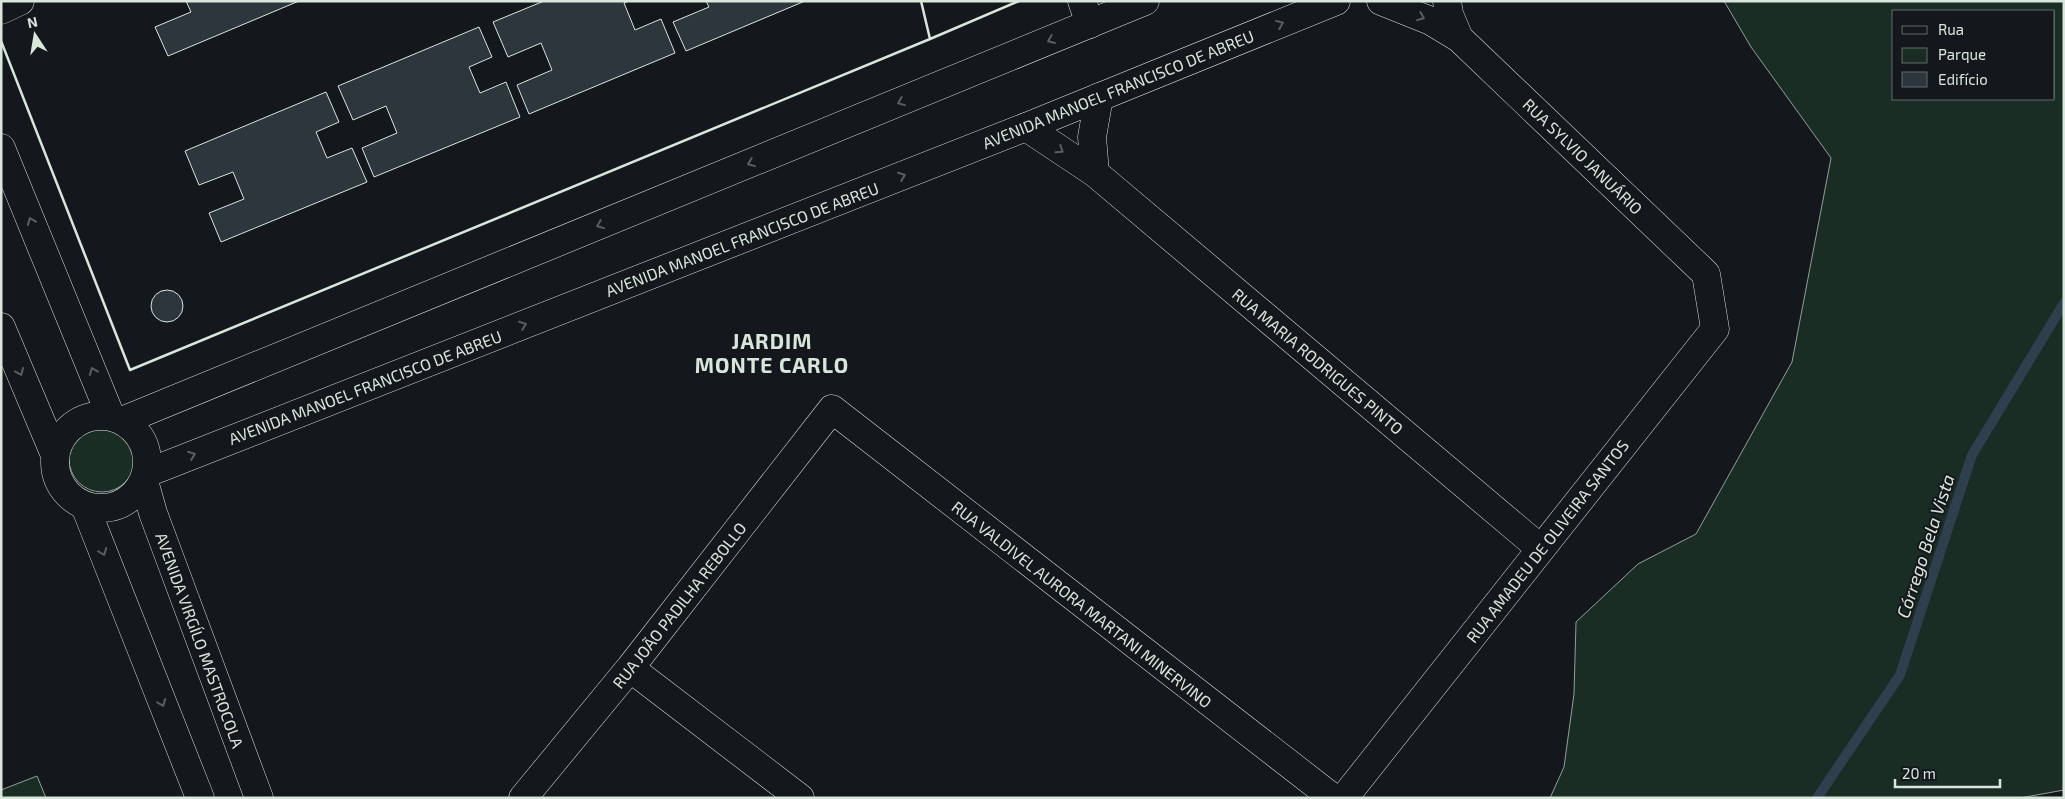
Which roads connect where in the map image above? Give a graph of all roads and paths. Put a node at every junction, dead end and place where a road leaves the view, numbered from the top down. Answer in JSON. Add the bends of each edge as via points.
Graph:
{"nodes":[{"id":1,"x":20,"y":1,"type":"edge"},
{"id":2,"x":1336,"y":1,"type":"edge"},
{"id":3,"x":1381,"y":1,"type":"edge"},
{"id":4,"x":1447,"y":1,"type":"edge"},
{"id":5,"x":1141,"y":2,"type":"edge"},
{"id":6,"x":1,"y":10,"type":"edge"},
{"id":7,"x":1086,"y":13,"type":"edge"},
{"id":8,"x":1459,"y":38,"type":"junction"},
{"id":9,"x":1099,"y":98,"type":"junction"},
{"id":10,"x":1026,"y":127,"type":"junction"},
{"id":11,"x":1,"y":148,"type":"edge"},
{"id":12,"x":1095,"y":173,"type":"junction"},
{"id":13,"x":1706,"y":274,"type":"joint"},
{"id":14,"x":1,"y":327,"type":"edge"},
{"id":15,"x":832,"y":409,"type":"joint"},
{"id":16,"x":117,"y":419,"type":"junction"},
{"id":17,"x":55,"y":455,"type":"junction"},
{"id":18,"x":145,"y":477,"type":"junction"},
{"id":19,"x":85,"y":506,"type":"junction"},
{"id":20,"x":1541,"y":549,"type":"junction"},
{"id":21,"x":630,"y":668,"type":"junction"},
{"id":22,"x":200,"y":798,"type":"edge"},
{"id":23,"x":259,"y":798,"type":"edge"},
{"id":24,"x":523,"y":798,"type":"edge"},
{"id":25,"x":800,"y":798,"type":"edge"},
{"id":26,"x":1333,"y":798,"type":"edge"},
{"id":27,"x":1344,"y":798,"type":"edge"}],
"edges":[{"from":1,"to":6,"type":"street"},
{"from":9,"to":2,"type":"street","name":"AVENIDA MANOEL FRANCISCO DE ABREU","one_way":true},
{"from":3,"to":8,"type":"street","name":"RUA SYLVIO JANUÁRIO","one_way":true,"via":[[1431,21]]},
{"from":4,"to":8,"type":"street","name":"RUA SYLVIO JANUÁRIO"},
{"from":5,"to":7,"type":"street"},
{"from":7,"to":16,"type":"street","one_way":true},
{"from":8,"to":13,"type":"street","name":"RUA SYLVIO JANUÁRIO"},
{"from":9,"to":10,"type":"street","name":"AVENIDA MANOEL FRANCISCO DE ABREU"},
{"from":9,"to":12,"type":"street","via":[[1092,137]]},
{"from":10,"to":12,"type":"street","name":"RUA MARIA RODRIGUES PINTO","one_way":true},
{"from":18,"to":10,"type":"street","name":"AVENIDA MANOEL FRANCISCO DE ABREU","one_way":true},
{"from":16,"to":11,"type":"street","one_way":true},
{"from":12,"to":20,"type":"street","name":"RUA MARIA RODRIGUES PINTO"},
{"from":13,"to":20,"type":"street","name":"RUA AMADEU DE OLIVEIRA SANTOS","via":[[1715,329]]},
{"from":14,"to":17,"type":"street","one_way":true},
{"from":15,"to":21,"type":"street","name":"RUA JOÃO PADILHA REBOLLO"},
{"from":15,"to":26,"type":"street","name":"RUA VALDIVEL AURORA MARTANI MINERVINO"},
{"from":16,"to":17,"type":"street","via":[[92,416],[75,424],[62,437]]},
{"from":16,"to":18,"type":"street","via":[[135,429],[144,442],[147,457]]},
{"from":17,"to":19,"type":"street","via":[[54,467],[64,492]]},
{"from":18,"to":19,"type":"street","via":[[134,496],[119,505],[102,509]]},
{"from":18,"to":23,"type":"street","name":"AVENIDA VIRGÍLO MASTROCOLA","via":[[156,522]]},
{"from":19,"to":22,"type":"street","one_way":true},
{"from":20,"to":27,"type":"street","name":"RUA AMADEU DE OLIVEIRA SANTOS"},
{"from":21,"to":24,"type":"street","name":"RUA JOÃO PADILHA REBOLLO"},
{"from":21,"to":25,"type":"street"}]}
